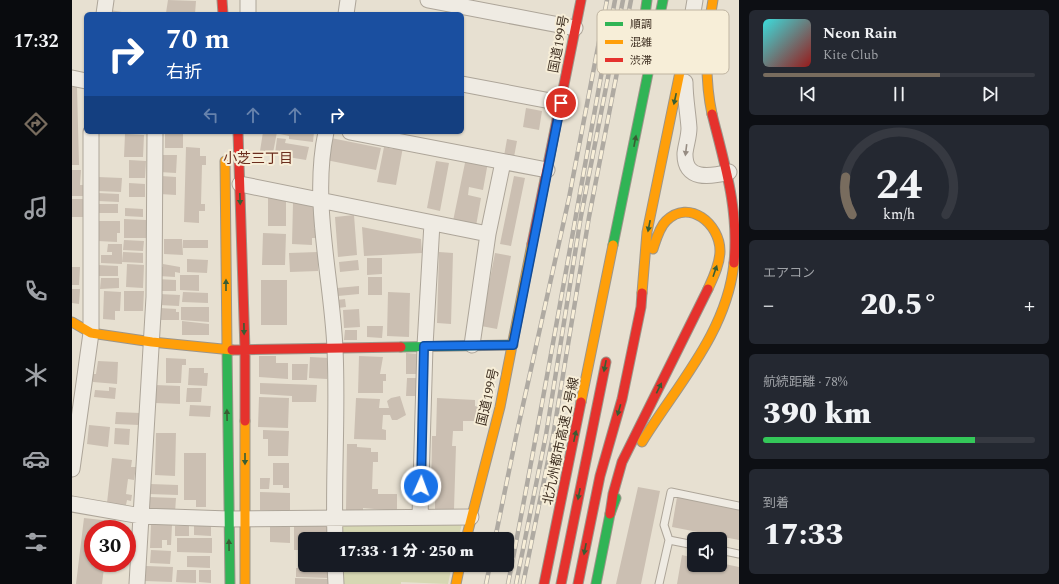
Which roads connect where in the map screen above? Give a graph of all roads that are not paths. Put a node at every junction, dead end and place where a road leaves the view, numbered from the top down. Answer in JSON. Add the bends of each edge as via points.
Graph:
{"nodes":[{"id":1,"x":106,"y":0,"type":"edge"},
{"id":2,"x":222,"y":0,"type":"edge"},
{"id":3,"x":248,"y":0,"type":"edge"},
{"id":4,"x":348,"y":0,"type":"edge"},
{"id":5,"x":581,"y":0,"type":"edge"},
{"id":6,"x":647,"y":0,"type":"edge"},
{"id":7,"x":663,"y":0,"type":"edge"},
{"id":8,"x":695,"y":0,"type":"edge"},
{"id":9,"x":713,"y":0,"type":"edge"},
{"id":10,"x":432,"y":5,"type":"edge"},
{"id":11,"x":494,"y":6,"type":"edge"},
{"id":12,"x":646,"y":10,"type":"edge"},
{"id":13,"x":661,"y":10,"type":"edge"},
{"id":14,"x":693,"y":10,"type":"edge"},
{"id":15,"x":711,"y":10,"type":"edge"},
{"id":16,"x":104,"y":12,"type":"edge"},
{"id":17,"x":222,"y":12,"type":"edge"},
{"id":18,"x":248,"y":12,"type":"edge"},
{"id":19,"x":346,"y":12,"type":"edge"},
{"id":20,"x":575,"y":28,"type":"junction"},
{"id":21,"x":648,"y":74,"type":"edge"},
{"id":22,"x":680,"y":74,"type":"edge"},
{"id":23,"x":686,"y":74,"type":"edge"},
{"id":24,"x":706,"y":74,"type":"edge"},
{"id":25,"x":72,"y":78,"type":"edge"},
{"id":26,"x":84,"y":81,"type":"edge"},
{"id":27,"x":464,"y":84,"type":"edge"},
{"id":28,"x":632,"y":101,"type":"dead end"},
{"id":29,"x":561,"y":103,"type":"junction"},
{"id":30,"x":91,"y":134,"type":"edge"},
{"id":31,"x":155,"y":134,"type":"edge"},
{"id":32,"x":238,"y":134,"type":"edge"},
{"id":33,"x":326,"y":134,"type":"edge"},
{"id":34,"x":360,"y":134,"type":"edge"},
{"id":35,"x":225,"y":148,"type":"dead end"},
{"id":36,"x":503,"y":162,"type":"junction"},
{"id":37,"x":547,"y":170,"type":"junction"},
{"id":38,"x":729,"y":172,"type":"junction"},
{"id":39,"x":240,"y":184,"type":"junction"},
{"id":40,"x":321,"y":200,"type":"junction"},
{"id":41,"x":432,"y":223,"type":"junction"},
{"id":42,"x":488,"y":234,"type":"junction"},
{"id":43,"x":602,"y":303,"type":"junction"},
{"id":44,"x":641,"y":307,"type":"junction"},
{"id":45,"x":72,"y":322,"type":"edge"},
{"id":46,"x":91,"y":333,"type":"junction"},
{"id":47,"x":152,"y":342,"type":"junction"},
{"id":48,"x":472,"y":345,"type":"junction"},
{"id":49,"x":513,"y":345,"type":"junction"},
{"id":50,"x":424,"y":346,"type":"junction"},
{"id":51,"x":335,"y":349,"type":"junction"},
{"id":52,"x":226,"y":350,"type":"junction"},
{"id":53,"x":244,"y":350,"type":"junction"},
{"id":54,"x":608,"y":351,"type":"dead end"},
{"id":55,"x":72,"y":469,"type":"edge"},
{"id":56,"x":72,"y":504,"type":"edge"},
{"id":57,"x":739,"y":506,"type":"edge"},
{"id":58,"x":610,"y":514,"type":"junction"},
{"id":59,"x":141,"y":516,"type":"junction"},
{"id":60,"x":420,"y":516,"type":"junction"},
{"id":61,"x":471,"y":517,"type":"junction"},
{"id":62,"x":229,"y":519,"type":"junction"},
{"id":63,"x":244,"y":519,"type":"junction"},
{"id":64,"x":334,"y":519,"type":"junction"},
{"id":65,"x":335,"y":532,"type":"edge"},
{"id":66,"x":468,"y":532,"type":"edge"},
{"id":67,"x":669,"y":540,"type":"junction"},
{"id":68,"x":687,"y":544,"type":"edge"},
{"id":69,"x":727,"y":551,"type":"edge"},
{"id":70,"x":739,"y":554,"type":"edge"},
{"id":71,"x":335,"y":572,"type":"edge"},
{"id":72,"x":459,"y":572,"type":"edge"},
{"id":73,"x":137,"y":584,"type":"edge"},
{"id":74,"x":230,"y":584,"type":"edge"},
{"id":75,"x":245,"y":584,"type":"edge"},
{"id":76,"x":336,"y":584,"type":"edge"},
{"id":77,"x":456,"y":584,"type":"edge"},
{"id":78,"x":544,"y":584,"type":"edge"},
{"id":79,"x":561,"y":584,"type":"edge"},
{"id":80,"x":578,"y":584,"type":"edge"},
{"id":81,"x":596,"y":584,"type":"edge"},
{"id":82,"x":659,"y":584,"type":"edge"}],
"edges":[{"from":1,"to":16,"type":"street"},
{"from":2,"to":17,"type":"main road"},
{"from":3,"to":18,"type":"street"},
{"from":4,"to":19,"type":"street"},
{"from":5,"to":20,"type":"main road","name":"国道199号"},
{"from":6,"to":12,"type":"main road"},
{"from":13,"to":7,"type":"main road","one_way":true},
{"from":8,"to":14,"type":"street"},
{"from":9,"to":15,"type":"main road"},
{"from":10,"to":11,"type":"street"},
{"from":11,"to":20,"type":"street"},
{"from":20,"to":29,"type":"main road","name":"国道199号"},
{"from":43,"to":21,"type":"main road","one_way":true},
{"from":22,"to":44,"type":"main road","one_way":true,"via":[[647,232]]},
{"from":23,"to":38,"type":"street","one_way":true,"via":[[686,164],[698,175]]},
{"from":24,"to":38,"type":"main road","via":[[710,103]]},
{"from":25,"to":26,"type":"street"},
{"from":27,"to":29,"type":"street"},
{"from":28,"to":43,"type":"main road"},
{"from":29,"to":37,"type":"main road","name":"国道199号"},
{"from":30,"to":46,"type":"street"},
{"from":31,"to":47,"type":"street"},
{"from":32,"to":39,"type":"main road"},
{"from":33,"to":40,"type":"street","via":[[322,148]]},
{"from":34,"to":36,"type":"street"},
{"from":52,"to":35,"type":"main road","one_way":true},
{"from":36,"to":37,"type":"street"},
{"from":36,"to":42,"type":"street"},
{"from":37,"to":49,"type":"main road","name":"国道199号"},
{"from":38,"to":58,"type":"main road","via":[[738,229],[734,271],[727,299],[707,343],[652,424],[636,453]]},
{"from":39,"to":40,"type":"street"},
{"from":39,"to":53,"type":"main road","one_way":true},
{"from":40,"to":41,"type":"street"},
{"from":40,"to":51,"type":"street"},
{"from":41,"to":42,"type":"street"},
{"from":41,"to":50,"type":"street"},
{"from":42,"to":48,"type":"street"},
{"from":78,"to":43,"type":"main road","name":"北九州都市高速２号線","one_way":true},
{"from":58,"to":44,"type":"main road","one_way":true,"via":[[622,462],[715,274],[720,252],[719,242],[711,224],[705,218],[697,214],[680,212],[665,221],[655,242]]},
{"from":44,"to":80,"type":"main road","one_way":true,"via":[[622,399],[600,476]]},
{"from":45,"to":46,"type":"main road"},
{"from":46,"to":47,"type":"main road"},
{"from":46,"to":55,"type":"street"},
{"from":47,"to":52,"type":"main road"},
{"from":47,"to":59,"type":"street"},
{"from":48,"to":49,"type":"main road"},
{"from":48,"to":50,"type":"main road"},
{"from":49,"to":61,"type":"main road","name":"国道199号","via":[[500,407]]},
{"from":50,"to":51,"type":"main road"},
{"from":50,"to":60,"type":"street"},
{"from":51,"to":53,"type":"main road"},
{"from":51,"to":64,"type":"street"},
{"from":52,"to":53,"type":"main road"},
{"from":62,"to":52,"type":"main road","one_way":true},
{"from":53,"to":63,"type":"main road","one_way":true},
{"from":54,"to":79,"type":"main road","one_way":true},
{"from":56,"to":59,"type":"street"},
{"from":57,"to":67,"type":"lane","via":[[671,492],[664,525]]},
{"from":58,"to":81,"type":"main road"},
{"from":59,"to":62,"type":"street"},
{"from":59,"to":73,"type":"street"},
{"from":60,"to":61,"type":"street"},
{"from":60,"to":64,"type":"street"},
{"from":61,"to":66,"type":"main road","name":"国道199号"},
{"from":62,"to":63,"type":"street"},
{"from":74,"to":62,"type":"main road","one_way":true},
{"from":63,"to":64,"type":"street"},
{"from":63,"to":75,"type":"main road"},
{"from":64,"to":65,"type":"street"},
{"from":67,"to":68,"type":"lane"},
{"from":67,"to":82,"type":"lane"},
{"from":69,"to":70,"type":"lane"},
{"from":71,"to":76,"type":"street"},
{"from":72,"to":77,"type":"main road"}]}
